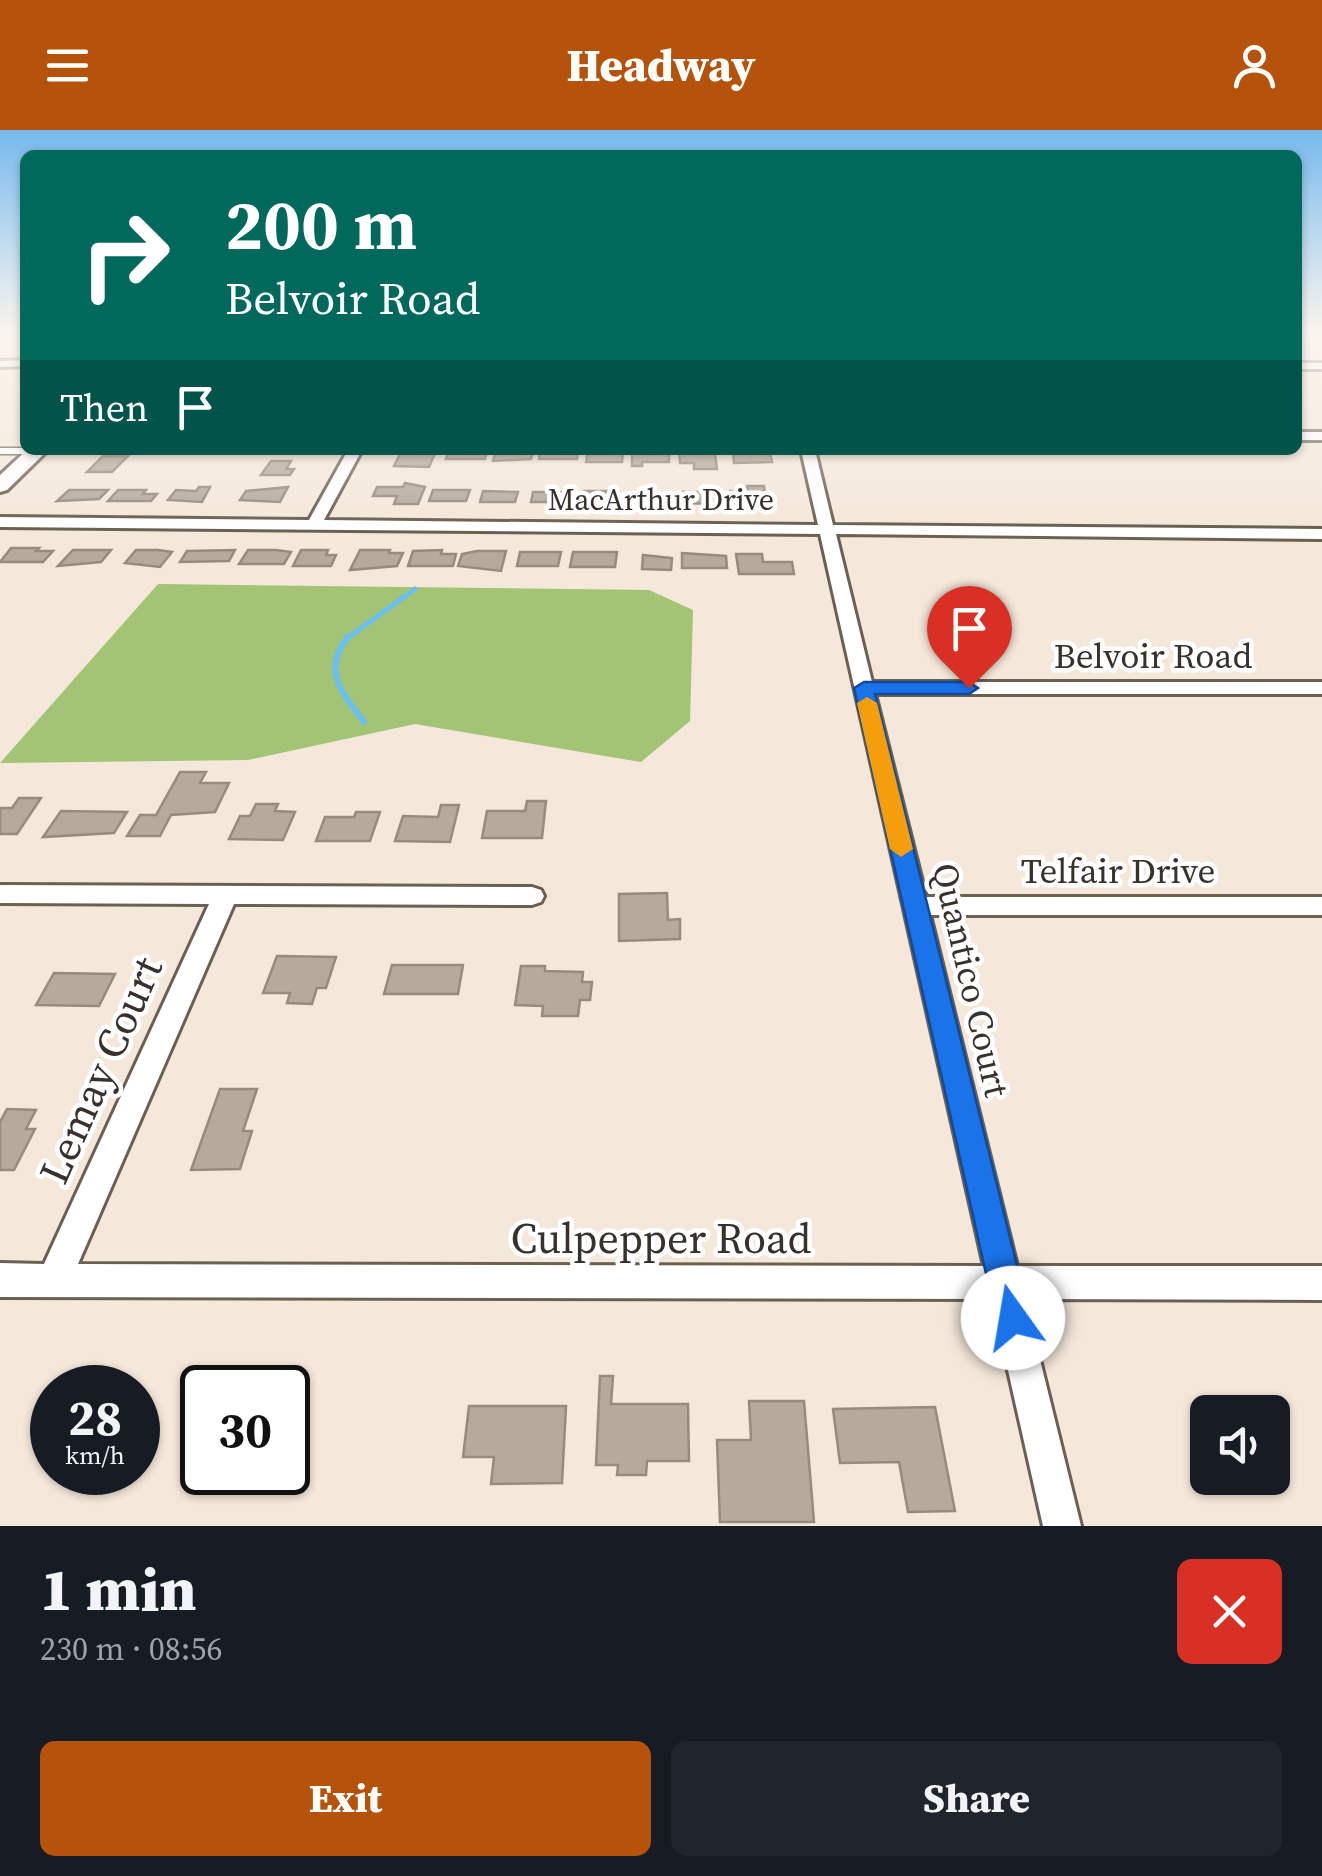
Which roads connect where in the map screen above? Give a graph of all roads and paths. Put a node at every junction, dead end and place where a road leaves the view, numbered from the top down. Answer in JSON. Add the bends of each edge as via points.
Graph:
{"nodes":[{"id":1,"x":33,"y":455,"type":"edge"},
{"id":2,"x":352,"y":455,"type":"edge"},
{"id":3,"x":809,"y":455,"type":"edge"},
{"id":4,"x":0,"y":486,"type":"edge"},
{"id":5,"x":0,"y":522,"type":"edge"},
{"id":6,"x":314,"y":524,"type":"junction"},
{"id":7,"x":828,"y":528,"type":"junction"},
{"id":8,"x":1322,"y":534,"type":"edge"},
{"id":9,"x":864,"y":688,"type":"junction"},
{"id":10,"x":1322,"y":688,"type":"edge"},
{"id":11,"x":0,"y":894,"type":"edge"},
{"id":12,"x":225,"y":896,"type":"junction"},
{"id":13,"x":532,"y":896,"type":"dead end"},
{"id":14,"x":914,"y":906,"type":"junction"},
{"id":15,"x":1322,"y":906,"type":"edge"},
{"id":16,"x":0,"y":1280,"type":"edge"},
{"id":17,"x":54,"y":1280,"type":"junction"},
{"id":18,"x":1322,"y":1283,"type":"edge"},
{"id":19,"x":1005,"y":1284,"type":"junction"},
{"id":20,"x":1062,"y":1526,"type":"edge"}],
"edges":[{"from":1,"to":4,"type":"main road"},
{"from":2,"to":6,"type":"street"},
{"from":3,"to":7,"type":"street","name":"Quantico Court"},
{"from":5,"to":6,"type":"street","name":"MacArthur Drive"},
{"from":6,"to":7,"type":"street","name":"MacArthur Drive"},
{"from":7,"to":8,"type":"street","name":"MacArthur Drive"},
{"from":7,"to":9,"type":"street","name":"Quantico Court"},
{"from":9,"to":10,"type":"street","name":"Belvoir Road"},
{"from":9,"to":14,"type":"street","name":"Quantico Court"},
{"from":11,"to":12,"type":"street"},
{"from":12,"to":13,"type":"street"},
{"from":12,"to":17,"type":"street","name":"Lemay Court"},
{"from":14,"to":15,"type":"street","name":"Telfair Drive"},
{"from":14,"to":19,"type":"street","name":"Quantico Court"},
{"from":16,"to":17,"type":"street","name":"Culpepper Road"},
{"from":17,"to":19,"type":"street","name":"Culpepper Road"},
{"from":18,"to":19,"type":"street","name":"Culpepper Road"},
{"from":19,"to":20,"type":"street","name":"Quantico Court"}]}
